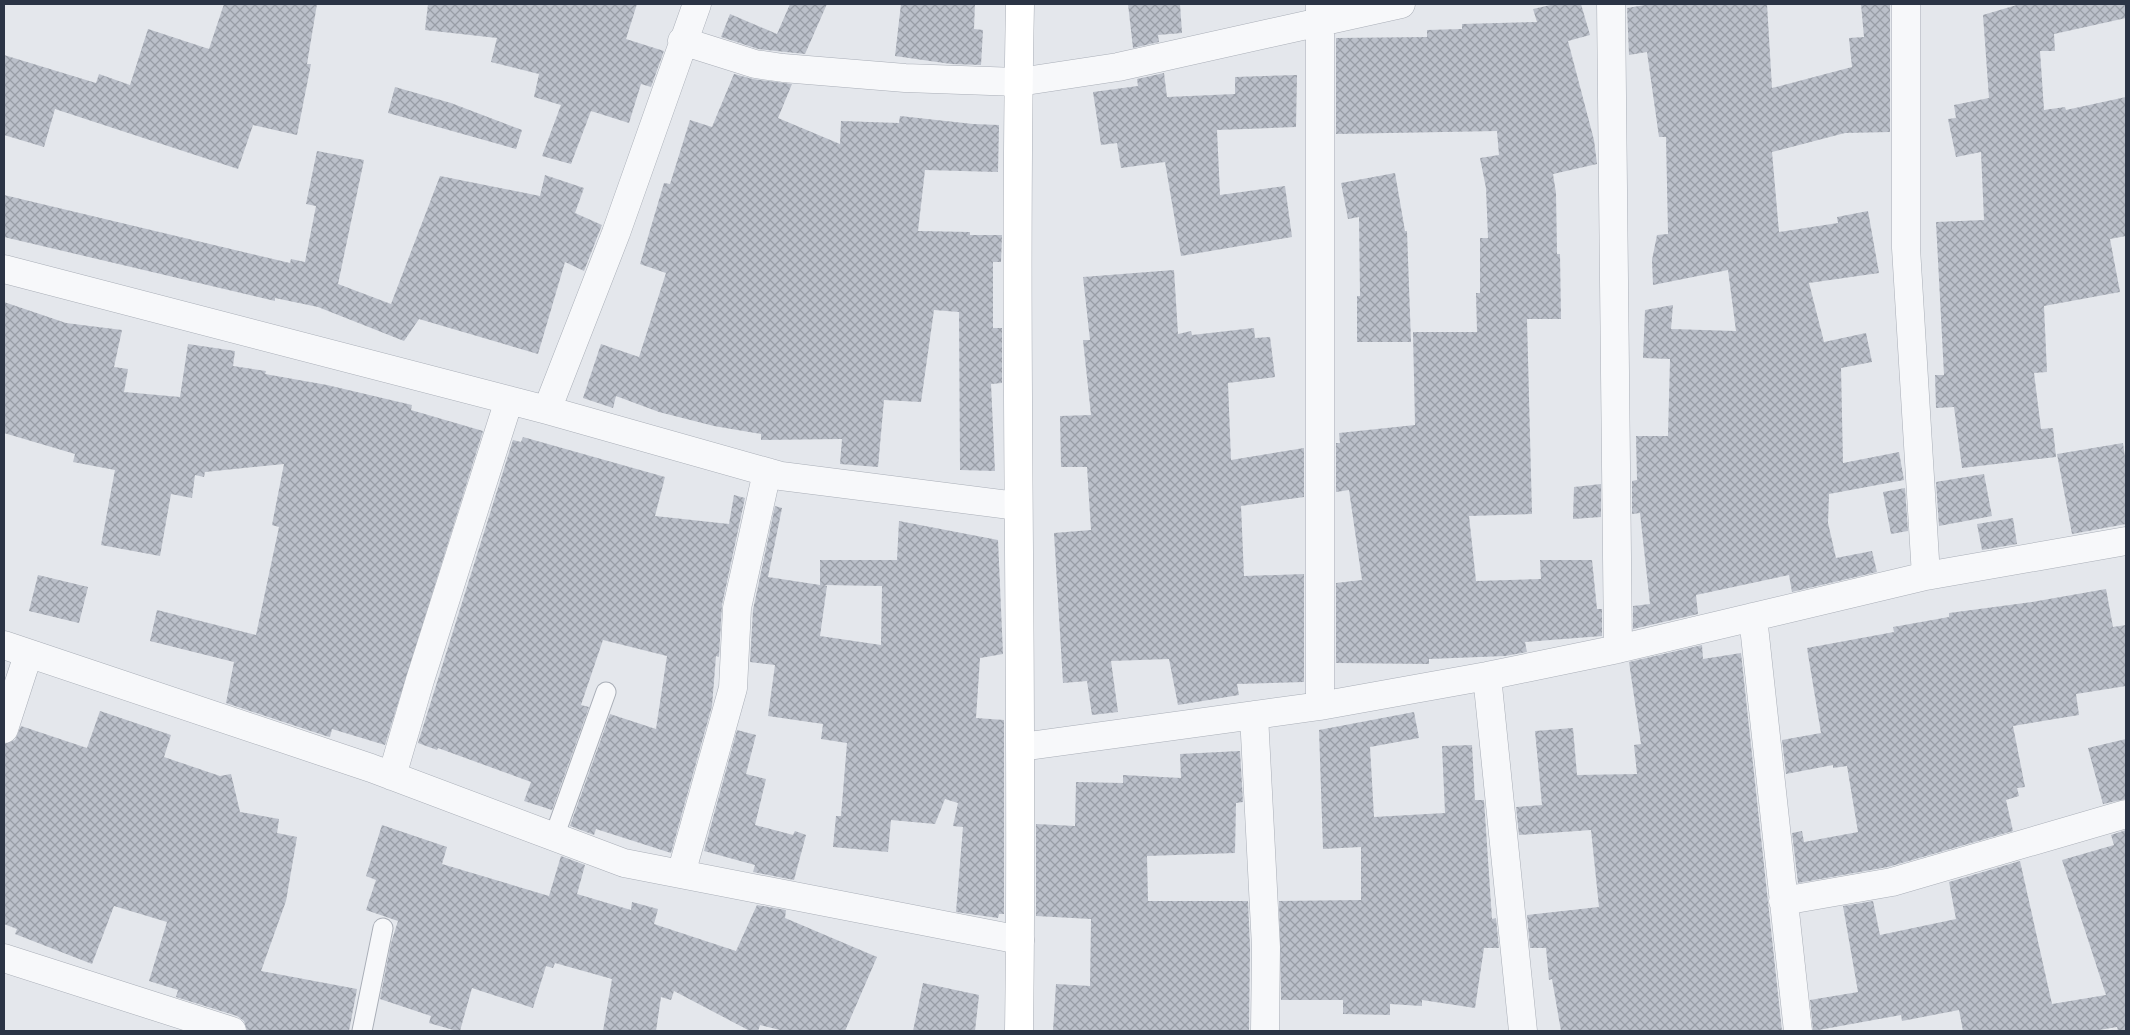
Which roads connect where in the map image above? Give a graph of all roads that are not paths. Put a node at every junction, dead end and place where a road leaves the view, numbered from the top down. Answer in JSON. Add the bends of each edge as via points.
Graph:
{"nodes":[{"id":1,"x":697,"y":4,"type":"edge"},
{"id":2,"x":1020,"y":4,"type":"edge"},
{"id":3,"x":1401,"y":4,"type":"edge"},
{"id":4,"x":1611,"y":4,"type":"edge"},
{"id":5,"x":1906,"y":4,"type":"edge"},
{"id":6,"x":1320,"y":13,"type":"edge"},
{"id":7,"x":682,"y":41,"type":"junction"},
{"id":8,"x":1019,"y":82,"type":"junction"},
{"id":9,"x":4,"y":269,"type":"edge"},
{"id":10,"x":509,"y":400,"type":"junction"},
{"id":11,"x":547,"y":410,"type":"junction"},
{"id":12,"x":767,"y":472,"type":"junction"},
{"id":13,"x":1018,"y":506,"type":"junction"},
{"id":14,"x":2126,"y":541,"type":"edge"},
{"id":15,"x":1926,"y":576,"type":"junction"},
{"id":16,"x":1753,"y":617,"type":"junction"},
{"id":17,"x":16,"y":650,"type":"edge"},
{"id":18,"x":1618,"y":650,"type":"junction"},
{"id":19,"x":1487,"y":676,"type":"junction"},
{"id":20,"x":606,"y":692,"type":"dead end"},
{"id":21,"x":1320,"y":706,"type":"junction"},
{"id":22,"x":1254,"y":715,"type":"junction"},
{"id":23,"x":4,"y":728,"type":"edge"},
{"id":24,"x":1021,"y":747,"type":"junction"},
{"id":25,"x":392,"y":776,"type":"junction"},
{"id":26,"x":2126,"y":814,"type":"edge"},
{"id":27,"x":554,"y":837,"type":"junction"},
{"id":28,"x":682,"y":874,"type":"junction"},
{"id":29,"x":1783,"y":901,"type":"junction"},
{"id":30,"x":383,"y":928,"type":"dead end"},
{"id":31,"x":1020,"y":940,"type":"junction"},
{"id":32,"x":4,"y":958,"type":"edge"},
{"id":33,"x":232,"y":1031,"type":"edge"},
{"id":34,"x":362,"y":1031,"type":"edge"},
{"id":35,"x":1019,"y":1031,"type":"edge"},
{"id":36,"x":1265,"y":1031,"type":"edge"},
{"id":37,"x":1523,"y":1031,"type":"edge"},
{"id":38,"x":1798,"y":1031,"type":"edge"}],
"edges":[{"from":1,"to":7,"type":"street"},
{"from":2,"to":8,"type":"street"},
{"from":3,"to":6,"type":"street"},
{"from":4,"to":18,"type":"street"},
{"from":5,"to":15,"type":"street","via":[[1906,248]]},
{"from":6,"to":8,"type":"street","via":[[1118,67]]},
{"from":6,"to":21,"type":"street"},
{"from":7,"to":8,"type":"street","via":[[755,64],[783,68],[905,78]]},
{"from":7,"to":11,"type":"street","via":[[616,233]]},
{"from":8,"to":13,"type":"street"},
{"from":9,"to":10,"type":"street"},
{"from":10,"to":11,"type":"street"},
{"from":10,"to":25,"type":"street"},
{"from":11,"to":12,"type":"street"},
{"from":12,"to":13,"type":"street"},
{"from":12,"to":28,"type":"street","via":[[737,608],[733,688]]},
{"from":13,"to":24,"type":"street"},
{"from":14,"to":15,"type":"street"},
{"from":15,"to":16,"type":"street"},
{"from":16,"to":18,"type":"street"},
{"from":16,"to":29,"type":"street"},
{"from":17,"to":23,"type":"street"},
{"from":17,"to":25,"type":"street"},
{"from":18,"to":19,"type":"street"},
{"from":19,"to":21,"type":"street"},
{"from":19,"to":37,"type":"street"},
{"from":20,"to":27,"type":"lane"},
{"from":21,"to":22,"type":"street"},
{"from":22,"to":24,"type":"street"},
{"from":22,"to":36,"type":"street","via":[[1266,947]]},
{"from":24,"to":31,"type":"street"},
{"from":25,"to":27,"type":"street"},
{"from":26,"to":29,"type":"street","via":[[1892,882]]},
{"from":27,"to":28,"type":"street","via":[[624,863]]},
{"from":28,"to":31,"type":"street"},
{"from":29,"to":38,"type":"street"},
{"from":30,"to":34,"type":"lane"},
{"from":31,"to":35,"type":"street"},
{"from":32,"to":33,"type":"street"}]}
